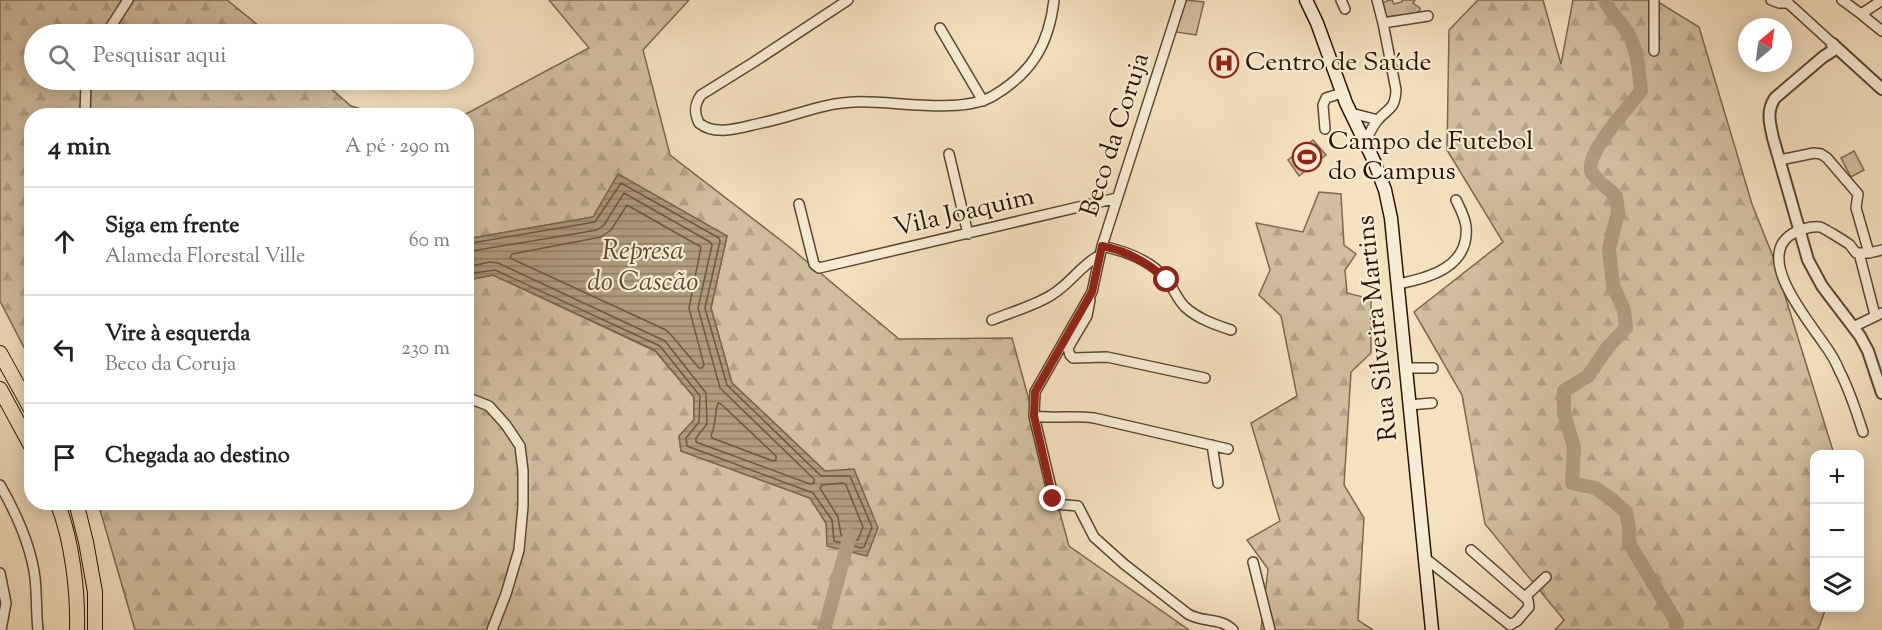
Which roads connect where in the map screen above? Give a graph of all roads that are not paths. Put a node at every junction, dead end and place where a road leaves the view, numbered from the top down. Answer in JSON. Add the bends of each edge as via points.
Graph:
{"nodes":[{"id":1,"x":128,"y":0,"type":"edge"},
{"id":2,"x":848,"y":0,"type":"edge"},
{"id":3,"x":1054,"y":0,"type":"edge"},
{"id":4,"x":1181,"y":0,"type":"edge"},
{"id":5,"x":1306,"y":0,"type":"edge"},
{"id":6,"x":1377,"y":0,"type":"edge"},
{"id":7,"x":1654,"y":0,"type":"edge"},
{"id":8,"x":1771,"y":0,"type":"edge"},
{"id":9,"x":1842,"y":0,"type":"edge"},
{"id":10,"x":1788,"y":1,"type":"edge"},
{"id":11,"x":1881,"y":1,"type":"edge"},
{"id":12,"x":1861,"y":14,"type":"junction"},
{"id":13,"x":1428,"y":16,"type":"dead end"},
{"id":14,"x":1383,"y":23,"type":"junction"},
{"id":15,"x":112,"y":24,"type":"edge"},
{"id":16,"x":940,"y":28,"type":"dead end"},
{"id":17,"x":1882,"y":31,"type":"edge"},
{"id":18,"x":1835,"y":46,"type":"junction"},
{"id":19,"x":1654,"y":51,"type":"dead end"},
{"id":20,"x":1882,"y":89,"type":"edge"},
{"id":21,"x":86,"y":90,"type":"edge"},
{"id":22,"x":1342,"y":93,"type":"junction"},
{"id":23,"x":983,"y":101,"type":"junction"},
{"id":24,"x":85,"y":108,"type":"edge"},
{"id":25,"x":1351,"y":113,"type":"junction"},
{"id":26,"x":1378,"y":120,"type":"junction"},
{"id":27,"x":1325,"y":129,"type":"dead end"},
{"id":28,"x":1365,"y":142,"type":"junction"},
{"id":29,"x":949,"y":154,"type":"dead end"},
{"id":30,"x":1780,"y":160,"type":"junction"},
{"id":31,"x":1117,"y":198,"type":"junction"},
{"id":32,"x":1456,"y":200,"type":"dead end"},
{"id":33,"x":799,"y":204,"type":"dead end"},
{"id":34,"x":1799,"y":230,"type":"junction"},
{"id":35,"x":968,"y":234,"type":"junction"},
{"id":36,"x":1882,"y":250,"type":"edge"},
{"id":37,"x":1101,"y":251,"type":"junction"},
{"id":38,"x":1864,"y":253,"type":"junction"},
{"id":39,"x":1398,"y":284,"type":"junction"},
{"id":40,"x":1092,"y":292,"type":"junction"},
{"id":41,"x":1878,"y":314,"type":"edge"},
{"id":42,"x":992,"y":320,"type":"dead end"},
{"id":43,"x":1853,"y":327,"type":"junction"},
{"id":44,"x":1231,"y":330,"type":"dead end"},
{"id":45,"x":0,"y":353,"type":"edge"},
{"id":46,"x":1405,"y":368,"type":"junction"},
{"id":47,"x":1433,"y":368,"type":"dead end"},
{"id":48,"x":1879,"y":369,"type":"edge"},
{"id":49,"x":1205,"y":378,"type":"dead end"},
{"id":50,"x":0,"y":388,"type":"edge"},
{"id":51,"x":1882,"y":393,"type":"edge"},
{"id":52,"x":24,"y":396,"type":"edge"},
{"id":53,"x":474,"y":400,"type":"edge"},
{"id":54,"x":1432,"y":404,"type":"dead end"},
{"id":55,"x":1409,"y":405,"type":"junction"},
{"id":56,"x":1034,"y":416,"type":"junction"},
{"id":57,"x":1863,"y":432,"type":"dead end"},
{"id":58,"x":24,"y":433,"type":"edge"},
{"id":59,"x":1212,"y":445,"type":"junction"},
{"id":60,"x":1228,"y":449,"type":"dead end"},
{"id":61,"x":1218,"y":483,"type":"dead end"},
{"id":62,"x":0,"y":485,"type":"edge"},
{"id":63,"x":59,"y":510,"type":"edge"},
{"id":64,"x":78,"y":510,"type":"edge"},
{"id":65,"x":1471,"y":550,"type":"dead end"},
{"id":66,"x":1425,"y":558,"type":"junction"},
{"id":67,"x":1253,"y":562,"type":"dead end"},
{"id":68,"x":0,"y":573,"type":"edge"},
{"id":69,"x":1546,"y":577,"type":"dead end"},
{"id":70,"x":1525,"y":597,"type":"junction"},
{"id":71,"x":1,"y":630,"type":"edge"},
{"id":72,"x":38,"y":630,"type":"edge"},
{"id":73,"x":77,"y":630,"type":"edge"},
{"id":74,"x":95,"y":630,"type":"edge"},
{"id":75,"x":492,"y":630,"type":"edge"},
{"id":76,"x":1233,"y":630,"type":"edge"},
{"id":77,"x":1270,"y":630,"type":"edge"},
{"id":78,"x":1432,"y":630,"type":"edge"}],
"edges":[{"from":1,"to":15,"type":"street"},
{"from":2,"to":23,"type":"street","via":[[701,95],[695,109],[699,123],[713,130],[735,129],[855,102],[958,105]]},
{"from":3,"to":23,"type":"street","via":[[1040,51],[1020,75]]},
{"from":4,"to":31,"type":"street","name":"Beco da Coruja"},
{"from":5,"to":22,"type":"main road","name":"Rua Silveira Martins"},
{"from":6,"to":14,"type":"street"},
{"from":7,"to":19,"type":"street"},
{"from":8,"to":10,"type":"street"},
{"from":9,"to":12,"type":"street"},
{"from":10,"to":18,"type":"street"},
{"from":11,"to":12,"type":"street"},
{"from":12,"to":17,"type":"street"},
{"from":13,"to":14,"type":"street"},
{"from":14,"to":26,"type":"street","via":[[1396,90],[1387,113]]},
{"from":16,"to":23,"type":"street"},
{"from":18,"to":20,"type":"street"},
{"from":18,"to":30,"type":"street","via":[[1770,106]]},
{"from":21,"to":24,"type":"street"},
{"from":22,"to":25,"type":"main road","name":"Rua Silveira Martins"},
{"from":22,"to":27,"type":"street","via":[[1326,98]]},
{"from":25,"to":26,"type":"street"},
{"from":25,"to":28,"type":"main road","name":"Rua Silveira Martins"},
{"from":26,"to":28,"type":"street"},
{"from":28,"to":39,"type":"main road","name":"Rua Silveira Martins","via":[[1387,199]]},
{"from":29,"to":35,"type":"street"},
{"from":30,"to":34,"type":"street"},
{"from":30,"to":38,"type":"street","via":[[1814,153],[1827,158],[1858,194],[1856,208]]},
{"from":31,"to":35,"type":"street","name":"Vila Joaquim"},
{"from":31,"to":37,"type":"street","name":"Beco da Coruja"},
{"from":32,"to":39,"type":"street","via":[[1466,225],[1464,248],[1458,258],[1437,273]]},
{"from":33,"to":35,"type":"street","name":"Vila Joaquim","via":[[817,268]]},
{"from":34,"to":38,"type":"street","via":[[1823,228],[1854,251]]},
{"from":34,"to":43,"type":"street","via":[[1814,273]]},
{"from":34,"to":57,"type":"street","via":[[1783,242],[1779,267],[1798,307],[1840,372]]},
{"from":36,"to":38,"type":"street"},
{"from":37,"to":40,"type":"street","name":"Beco da Coruja"},
{"from":37,"to":42,"type":"street","via":[[1052,295]]},
{"from":37,"to":44,"type":"street","via":[[1124,253],[1148,264],[1167,280],[1186,308]]},
{"from":38,"to":41,"type":"street"},
{"from":39,"to":46,"type":"main road","name":"Rua Silveira Martins"},
{"from":40,"to":49,"type":"street","via":[[1086,316],[1068,348],[1070,355],[1077,359],[1107,357]]},
{"from":40,"to":56,"type":"street","name":"Beco da Coruja","via":[[1035,392]]},
{"from":41,"to":43,"type":"street"},
{"from":43,"to":48,"type":"street"},
{"from":45,"to":52,"type":"main road"},
{"from":46,"to":47,"type":"street"},
{"from":46,"to":55,"type":"main road","name":"Rua Silveira Martins"},
{"from":48,"to":51,"type":"street"},
{"from":50,"to":58,"type":"main road"},
{"from":53,"to":75,"type":"street","via":[[489,406],[506,425],[520,446],[523,471],[519,550]]},
{"from":54,"to":55,"type":"street"},
{"from":55,"to":66,"type":"main road","name":"Rua Silveira Martins"},
{"from":56,"to":59,"type":"street","via":[[1082,416]]},
{"from":56,"to":76,"type":"street","name":"Beco da Coruja","via":[[1055,504],[1078,506],[1094,537],[1188,614],[1220,621]]},
{"from":59,"to":60,"type":"street"},
{"from":59,"to":61,"type":"street"},
{"from":62,"to":72,"type":"street","via":[[28,547],[35,577]]},
{"from":63,"to":73,"type":"main road","via":[[74,577]]},
{"from":64,"to":74,"type":"main road","via":[[95,592]]},
{"from":65,"to":70,"type":"street"},
{"from":66,"to":70,"type":"street","via":[[1510,625],[1529,607]]},
{"from":66,"to":78,"type":"main road","name":"Rua Silveira Martins"},
{"from":67,"to":77,"type":"street"},
{"from":68,"to":71,"type":"street","via":[[6,603]]},
{"from":69,"to":70,"type":"street"}]}
